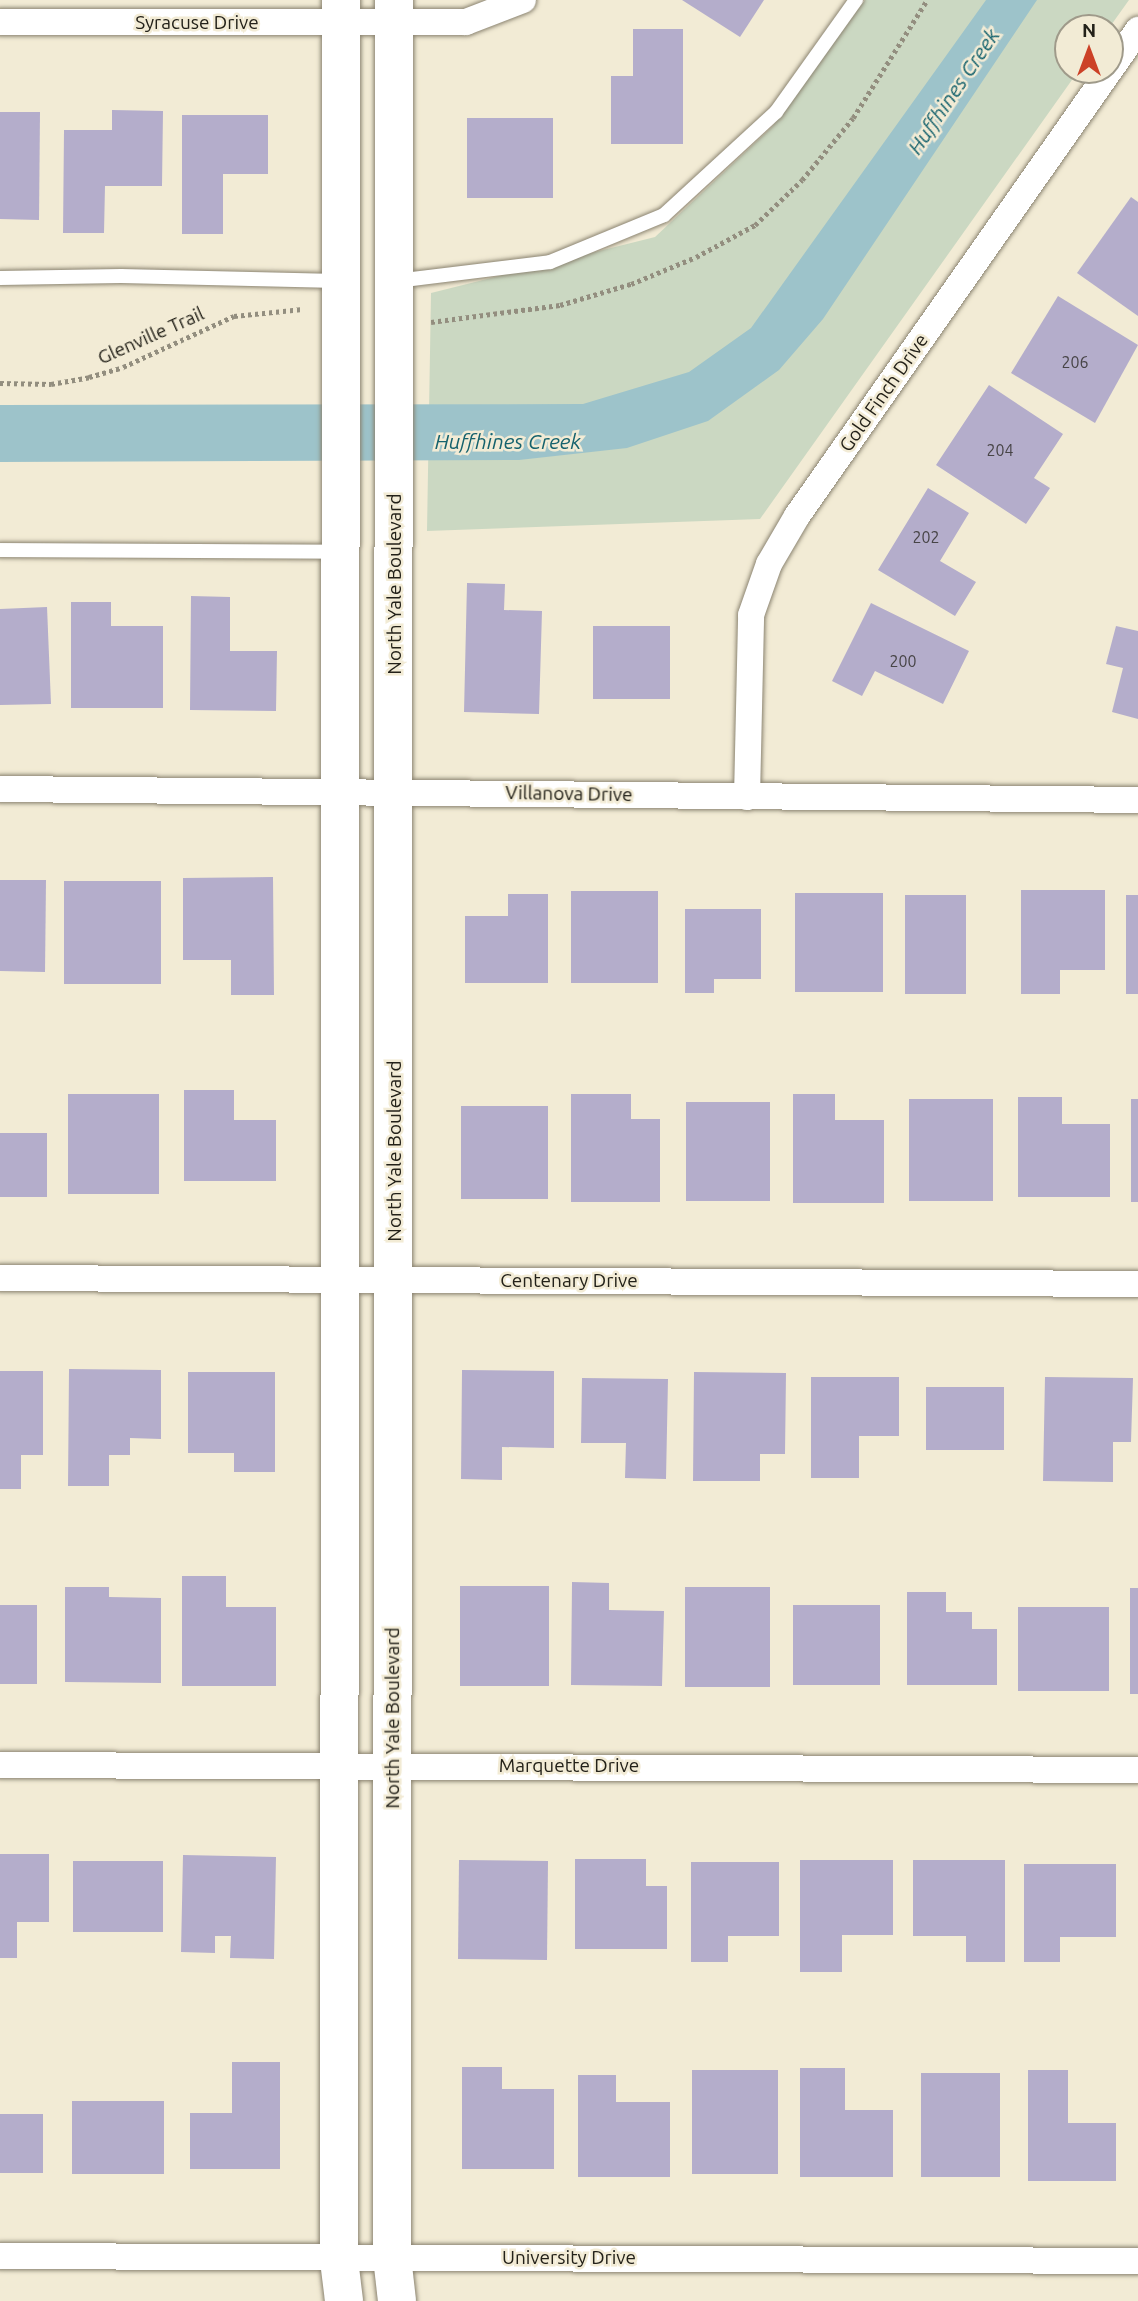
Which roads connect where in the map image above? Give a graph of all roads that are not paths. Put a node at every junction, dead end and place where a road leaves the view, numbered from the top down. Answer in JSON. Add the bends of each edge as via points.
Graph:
{"nodes":[{"id":1,"x":523,"y":0,"type":"edge"},
{"id":2,"x":856,"y":0,"type":"edge"},
{"id":3,"x":341,"y":12,"type":"edge"},
{"id":4,"x":394,"y":12,"type":"edge"},
{"id":5,"x":0,"y":22,"type":"edge"},
{"id":6,"x":1138,"y":30,"type":"edge"},
{"id":7,"x":0,"y":278,"type":"edge"},
{"id":8,"x":342,"y":281,"type":"junction"},
{"id":9,"x":395,"y":281,"type":"junction"},
{"id":10,"x":342,"y":534,"type":"junction"},
{"id":11,"x":0,"y":550,"type":"edge"},
{"id":12,"x":0,"y":789,"type":"edge"},
{"id":13,"x":342,"y":790,"type":"junction"},
{"id":14,"x":395,"y":790,"type":"junction"},
{"id":15,"x":747,"y":797,"type":"junction"},
{"id":16,"x":1138,"y":800,"type":"edge"},
{"id":17,"x":0,"y":1278,"type":"edge"},
{"id":18,"x":342,"y":1280,"type":"junction"},
{"id":19,"x":395,"y":1280,"type":"junction"},
{"id":20,"x":1138,"y":1284,"type":"edge"},
{"id":21,"x":0,"y":1765,"type":"edge"},
{"id":22,"x":393,"y":1765,"type":"junction"},
{"id":23,"x":340,"y":1766,"type":"junction"},
{"id":24,"x":1138,"y":1770,"type":"edge"},
{"id":25,"x":0,"y":2256,"type":"edge"},
{"id":26,"x":392,"y":2257,"type":"junction"},
{"id":27,"x":339,"y":2258,"type":"junction"},
{"id":28,"x":1138,"y":2261,"type":"edge"},
{"id":29,"x":344,"y":2301,"type":"edge"},
{"id":30,"x":397,"y":2301,"type":"edge"}],
"edges":[{"from":1,"to":4,"type":"street","name":"Syracuse Drive","via":[[466,22]]},
{"from":2,"to":9,"type":"lane","via":[[776,112],[664,215],[550,262]]},
{"from":3,"to":4,"type":"street","name":"Syracuse Drive"},
{"from":3,"to":5,"type":"street","name":"Syracuse Drive"},
{"from":3,"to":8,"type":"street"},
{"from":4,"to":9,"type":"street","name":"North Yale Boulevard"},
{"from":6,"to":15,"type":"street","name":"Gold Finch Drive","via":[[797,516],[769,564],[751,615]]},
{"from":7,"to":8,"type":"lane"},
{"from":8,"to":10,"type":"street"},
{"from":9,"to":14,"type":"street","name":"North Yale Boulevard"},
{"from":10,"to":11,"type":"lane"},
{"from":10,"to":13,"type":"street"},
{"from":12,"to":13,"type":"street","name":"Villanova Drive"},
{"from":13,"to":14,"type":"street","name":"Villanova Drive"},
{"from":13,"to":18,"type":"street"},
{"from":14,"to":15,"type":"street","name":"Villanova Drive"},
{"from":14,"to":19,"type":"street","name":"North Yale Boulevard"},
{"from":15,"to":16,"type":"street","name":"Villanova Drive"},
{"from":17,"to":18,"type":"street","name":"Centenary Drive"},
{"from":18,"to":19,"type":"street","name":"Centenary Drive"},
{"from":18,"to":23,"type":"street"},
{"from":19,"to":20,"type":"street","name":"Centenary Drive"},
{"from":19,"to":22,"type":"street","name":"North Yale Boulevard"},
{"from":21,"to":23,"type":"street","name":"Marquette Drive"},
{"from":22,"to":23,"type":"street","name":"Marquette Drive"},
{"from":22,"to":24,"type":"street","name":"Marquette Drive"},
{"from":22,"to":26,"type":"street","name":"North Yale Boulevard"},
{"from":23,"to":27,"type":"street"},
{"from":25,"to":27,"type":"street","name":"University Drive"},
{"from":26,"to":27,"type":"street","name":"University Drive"},
{"from":26,"to":28,"type":"street","name":"University Drive"},
{"from":26,"to":30,"type":"street","name":"North Yale Boulevard"},
{"from":27,"to":29,"type":"street"}]}
